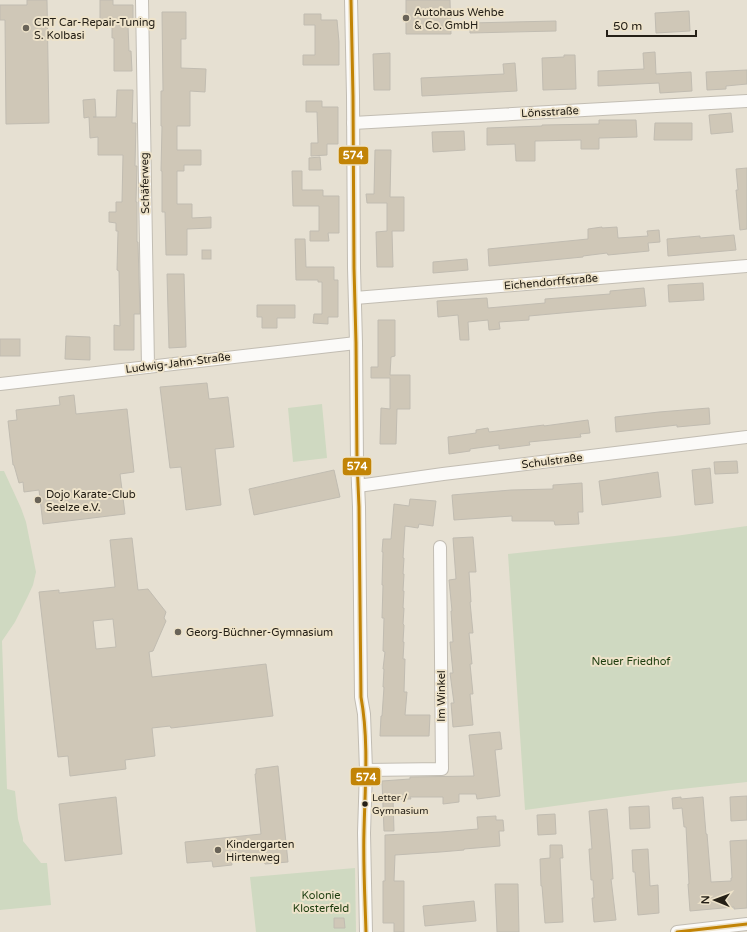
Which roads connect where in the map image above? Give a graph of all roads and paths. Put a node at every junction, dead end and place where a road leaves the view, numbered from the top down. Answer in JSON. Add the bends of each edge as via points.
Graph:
{"nodes":[{"id":1,"x":142,"y":0,"type":"edge"},
{"id":2,"x":351,"y":0,"type":"edge"},
{"id":3,"x":747,"y":101,"type":"edge"},
{"id":4,"x":353,"y":123,"type":"junction"},
{"id":5,"x":747,"y":266,"type":"edge"},
{"id":6,"x":355,"y":298,"type":"junction"},
{"id":7,"x":356,"y":343,"type":"junction"},
{"id":8,"x":148,"y":367,"type":"junction"},
{"id":9,"x":0,"y":384,"type":"edge"},
{"id":10,"x":747,"y":437,"type":"edge"},
{"id":11,"x":358,"y":486,"type":"junction"},
{"id":12,"x":440,"y":547,"type":"dead end"},
{"id":13,"x":366,"y":770,"type":"junction"},
{"id":14,"x":747,"y":924,"type":"edge"},
{"id":15,"x":366,"y":932,"type":"edge"},
{"id":16,"x":677,"y":932,"type":"edge"}],
"edges":[{"from":1,"to":8,"type":"street","name":"Schäferweg"},
{"from":2,"to":4,"type":"street"},
{"from":3,"to":4,"type":"street","name":"Lönsstraße"},
{"from":4,"to":6,"type":"street"},
{"from":5,"to":6,"type":"street","name":"Eichendorffstraße"},
{"from":6,"to":7,"type":"street"},
{"from":7,"to":8,"type":"street","name":"Ludwig-Jahn-Straße"},
{"from":7,"to":11,"type":"street"},
{"from":8,"to":9,"type":"street","name":"Ludwig-Jahn-Straße"},
{"from":10,"to":11,"type":"street","name":"Schulstraße"},
{"from":11,"to":13,"type":"street","via":[[361,697]]},
{"from":12,"to":13,"type":"street","name":"Im Winkel","via":[[442,769]]},
{"from":13,"to":15,"type":"street"},
{"from":14,"to":16,"type":"street"}]}
